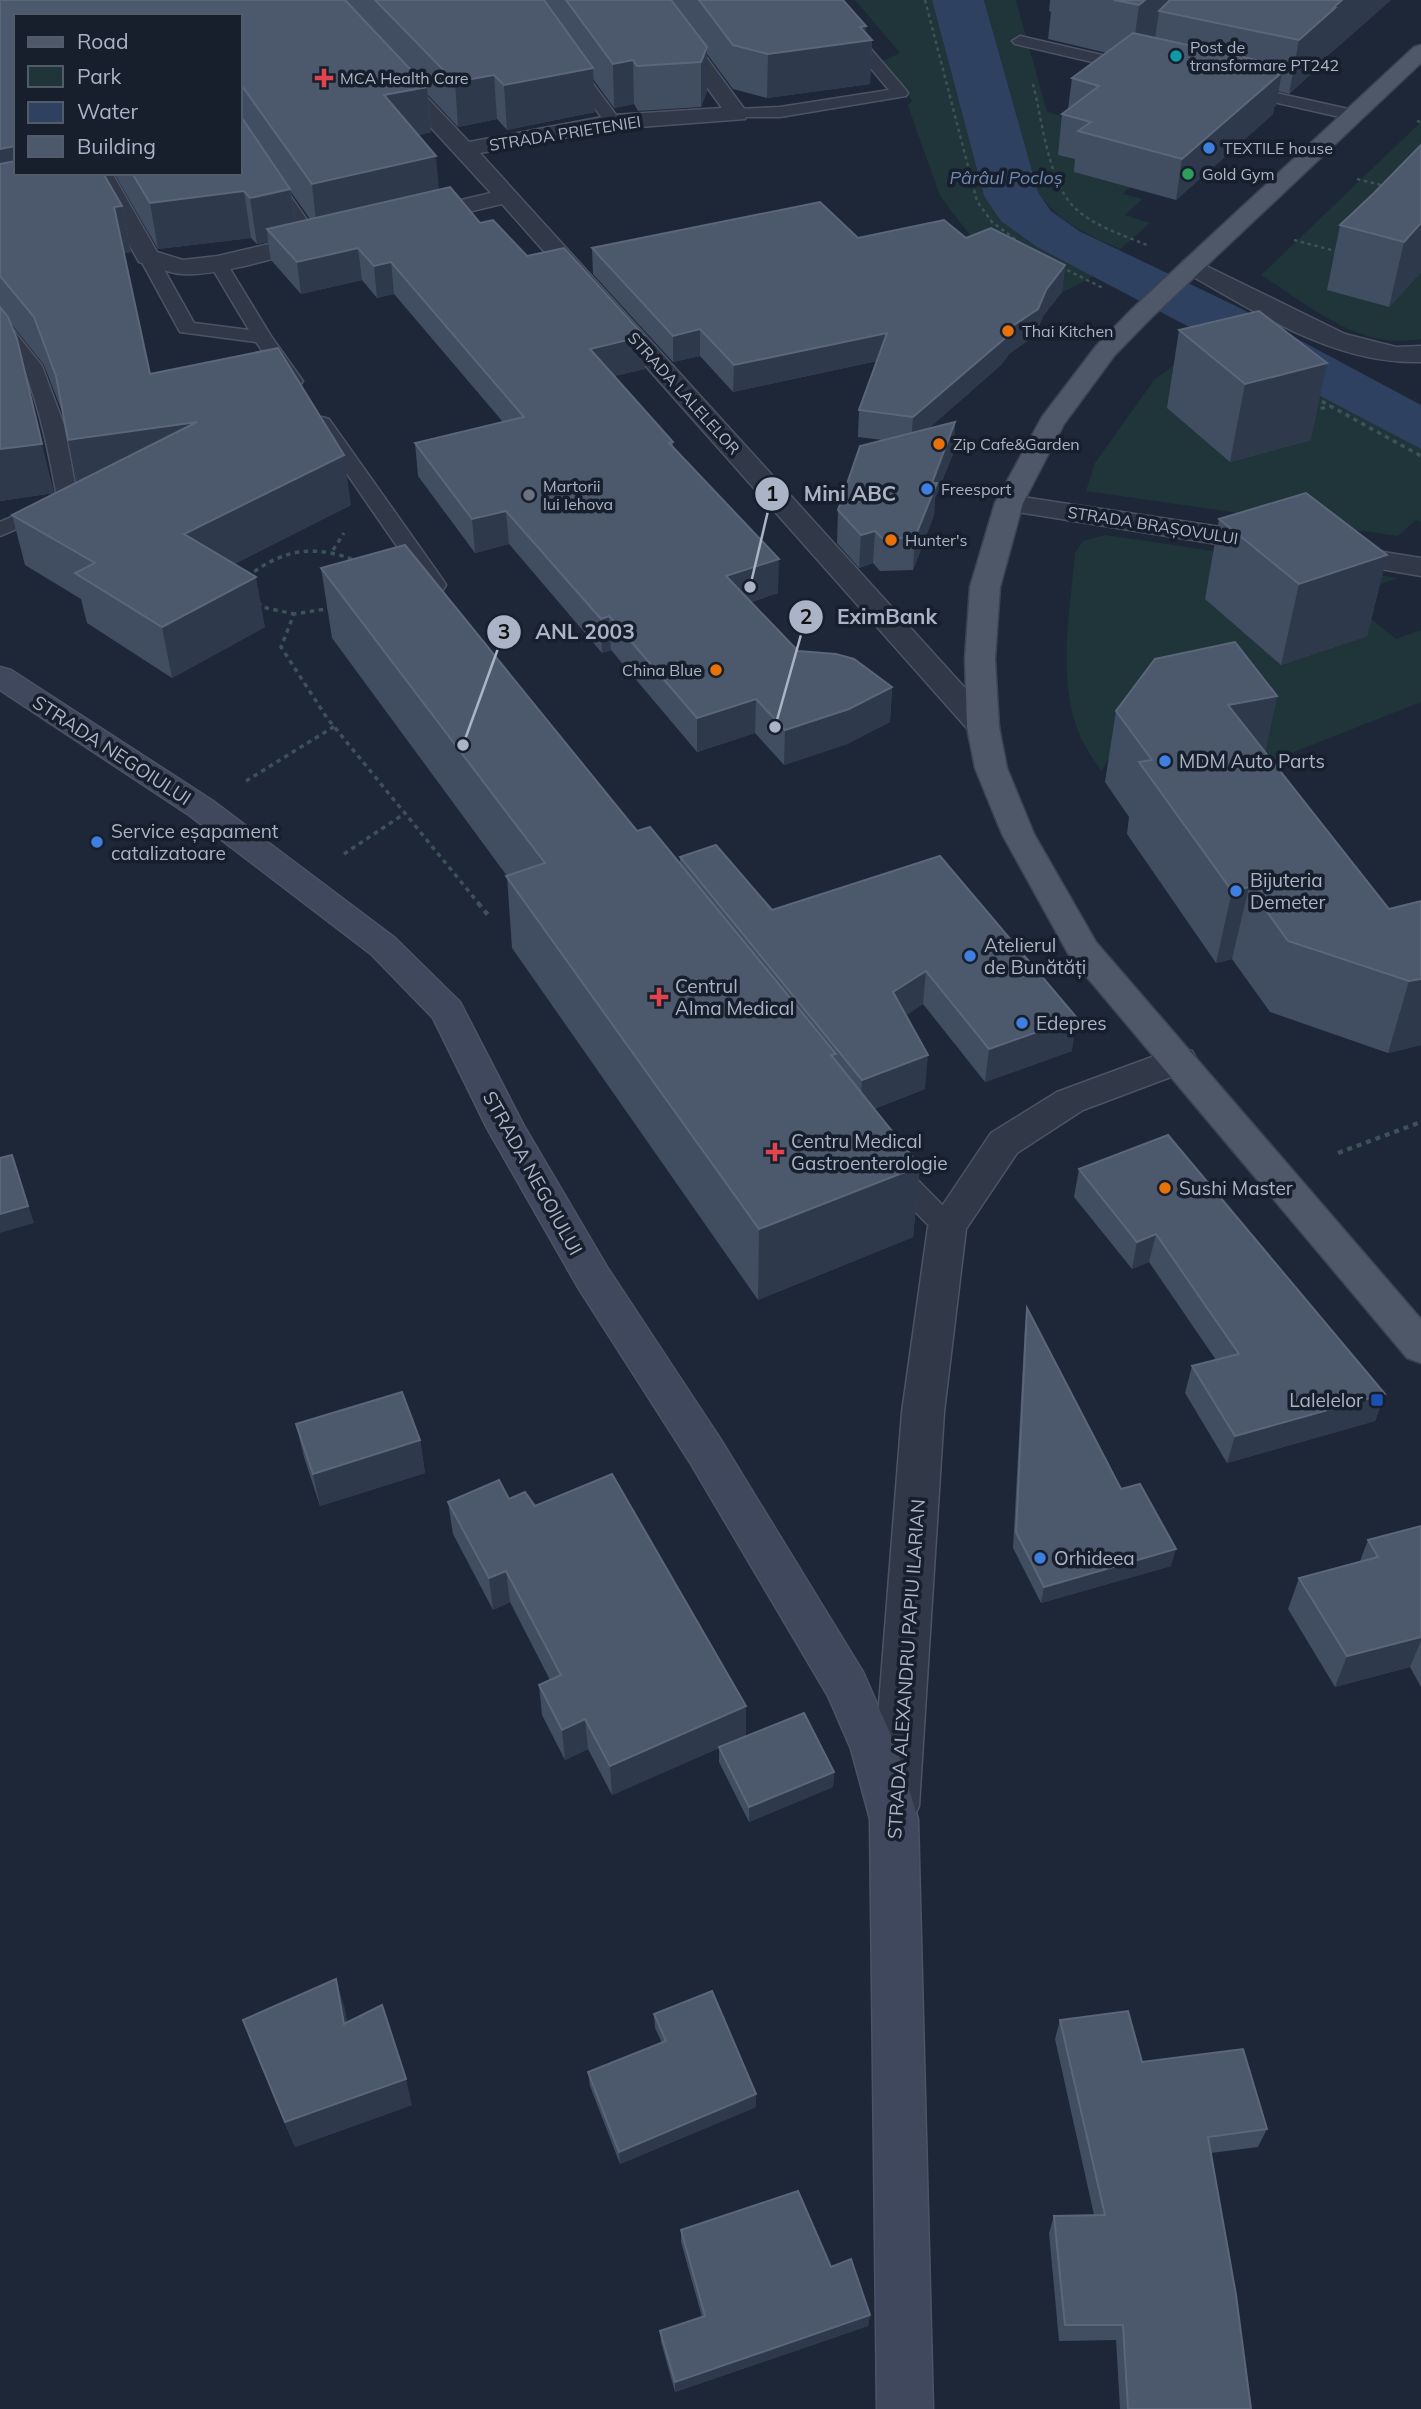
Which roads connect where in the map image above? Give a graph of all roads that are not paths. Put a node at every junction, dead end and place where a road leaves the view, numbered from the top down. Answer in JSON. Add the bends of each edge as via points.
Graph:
{"nodes":[{"id":1,"x":654,"y":0,"type":"edge"},
{"id":2,"x":821,"y":0,"type":"edge"},
{"id":3,"x":333,"y":1,"type":"edge"},
{"id":4,"x":1020,"y":41,"type":"road end"},
{"id":5,"x":1421,"y":51,"type":"edge"},
{"id":6,"x":1150,"y":53,"type":"edge"},
{"id":7,"x":565,"y":55,"type":"edge"},
{"id":8,"x":1227,"y":87,"type":"edge"},
{"id":9,"x":737,"y":114,"type":"junction"},
{"id":10,"x":1353,"y":115,"type":"junction"},
{"id":11,"x":613,"y":122,"type":"junction"},
{"id":12,"x":242,"y":138,"type":"edge"},
{"id":13,"x":462,"y":150,"type":"junction"},
{"id":14,"x":100,"y":181,"type":"edge"},
{"id":15,"x":507,"y":196,"type":"junction"},
{"id":16,"x":390,"y":223,"type":"edge"},
{"id":17,"x":338,"y":234,"type":"edge"},
{"id":18,"x":312,"y":240,"type":"junction"},
{"id":19,"x":148,"y":257,"type":"junction"},
{"id":20,"x":218,"y":263,"type":"junction"},
{"id":21,"x":1192,"y":266,"type":"junction"},
{"id":22,"x":0,"y":326,"type":"edge"},
{"id":23,"x":262,"y":337,"type":"junction"},
{"id":24,"x":1421,"y":354,"type":"edge"},
{"id":25,"x":1009,"y":503,"type":"junction"},
{"id":26,"x":0,"y":530,"type":"edge"},
{"id":27,"x":1421,"y":567,"type":"edge"},
{"id":28,"x":452,"y":608,"type":"edge"},
{"id":29,"x":0,"y":676,"type":"edge"},
{"id":30,"x":984,"y":727,"type":"junction"},
{"id":31,"x":1179,"y":1060,"type":"junction"},
{"id":32,"x":871,"y":1151,"type":"edge"},
{"id":33,"x":947,"y":1227,"type":"junction"},
{"id":34,"x":1421,"y":1347,"type":"edge"},
{"id":35,"x":894,"y":1819,"type":"junction"},
{"id":36,"x":905,"y":2409,"type":"edge"}],
"edges":[{"from":1,"to":9,"type":"street"},
{"from":2,"to":9,"type":"lane","via":[[900,93],[780,112]]},
{"from":3,"to":13,"type":"street","name":"STRADA LALELELOR"},
{"from":4,"to":6,"type":"lane","via":[[1142,68]]},
{"from":5,"to":10,"type":"main road"},
{"from":7,"to":11,"type":"lane"},
{"from":8,"to":10,"type":"lane"},
{"from":9,"to":11,"type":"street","name":"STRADA PRIETENIEI"},
{"from":10,"to":21,"type":"main road"},
{"from":11,"to":13,"type":"street","name":"STRADA PRIETENIEI"},
{"from":12,"to":18,"type":"lane"},
{"from":13,"to":15,"type":"street","name":"STRADA LALELELOR"},
{"from":14,"to":19,"type":"street"},
{"from":15,"to":16,"type":"street"},
{"from":15,"to":30,"type":"street","name":"STRADA LALELELOR"},
{"from":17,"to":18,"type":"street"},
{"from":18,"to":20,"type":"street"},
{"from":19,"to":20,"type":"street","via":[[183,267]]},
{"from":19,"to":23,"type":"lane","via":[[187,328]]},
{"from":20,"to":23,"type":"lane"},
{"from":21,"to":24,"type":"street","via":[[1343,343],[1373,353]]},
{"from":21,"to":25,"type":"main road","via":[[1105,351],[1051,423]]},
{"from":22,"to":26,"type":"lane","via":[[33,366],[54,425],[68,500]]},
{"from":23,"to":28,"type":"lane"},
{"from":25,"to":27,"type":"street","name":"STRADA BRAȘOVULUI"},
{"from":25,"to":30,"type":"main road","via":[[985,587],[980,659]]},
{"from":29,"to":35,"type":"street","name":"STRADA NEGOIULUI","via":[[201,808],[383,946],[447,1011],[506,1128],[593,1278],[706,1452],[846,1686],[874,1749]]},
{"from":30,"to":31,"type":"main road","via":[[991,768],[1018,834],[1082,949]]},
{"from":31,"to":33,"type":"street","name":"STRADA ALEXANDRU PAPIU ILARIAN","via":[[1070,1101],[1004,1143]]},
{"from":31,"to":34,"type":"main road"},
{"from":32,"to":33,"type":"lane"},
{"from":33,"to":35,"type":"street","name":"STRADA ALEXANDRU PAPIU ILARIAN","via":[[923,1412]]},
{"from":35,"to":36,"type":"street","name":"STRADA ALEXANDRU PAPIU ILARIAN"}]}
